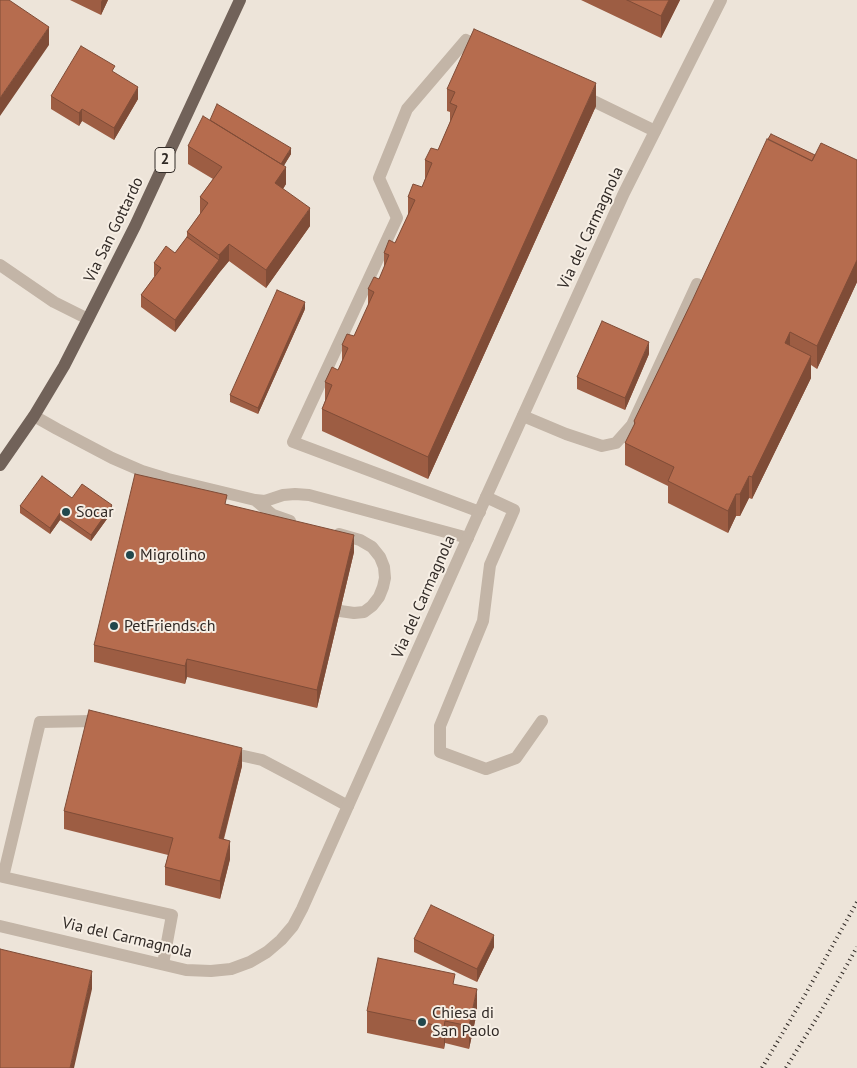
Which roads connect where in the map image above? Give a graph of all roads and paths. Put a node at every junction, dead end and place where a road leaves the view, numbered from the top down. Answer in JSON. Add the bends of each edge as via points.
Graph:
{"nodes":[{"id":1,"x":240,"y":0,"type":"edge"},
{"id":2,"x":721,"y":0,"type":"edge"},
{"id":3,"x":493,"y":53,"type":"edge"},
{"id":4,"x":574,"y":92,"type":"edge"},
{"id":5,"x":655,"y":131,"type":"junction"},
{"id":6,"x":0,"y":265,"type":"edge"},
{"id":7,"x":698,"y":284,"type":"edge"},
{"id":8,"x":88,"y":319,"type":"junction"},
{"id":9,"x":34,"y":416,"type":"junction"},
{"id":10,"x":523,"y":416,"type":"junction"},
{"id":11,"x":0,"y":465,"type":"edge"},
{"id":12,"x":486,"y":497,"type":"junction"},
{"id":13,"x":255,"y":500,"type":"junction"},
{"id":14,"x":480,"y":512,"type":"junction"},
{"id":15,"x":300,"y":524,"type":"edge"},
{"id":16,"x":326,"y":531,"type":"edge"},
{"id":17,"x":468,"y":538,"type":"junction"},
{"id":18,"x":340,"y":611,"type":"edge"},
{"id":19,"x":542,"y":720,"type":"dead end"},
{"id":20,"x":112,"y":725,"type":"edge"},
{"id":21,"x":215,"y":749,"type":"edge"},
{"id":22,"x":348,"y":806,"type":"junction"},
{"id":23,"x":0,"y":926,"type":"edge"},
{"id":24,"x":163,"y":964,"type":"junction"}],
"edges":[{"from":1,"to":8,"type":"main road","name":"Via San Gottardo","number":"2"},
{"from":2,"to":5,"type":"street","name":"Via del Carmagnola"},
{"from":3,"to":14,"type":"street","via":[[466,40],[408,109],[379,178],[397,218],[293,442]]},
{"from":4,"to":5,"type":"street"},
{"from":5,"to":10,"type":"street","name":"Via del Carmagnola"},
{"from":6,"to":8,"type":"street","via":[[54,302]]},
{"from":7,"to":10,"type":"street","via":[[632,424],[616,443],[602,446]]},
{"from":8,"to":9,"type":"main road","name":"Via San Gottardo","number":"2"},
{"from":9,"to":11,"type":"main road","name":"Via San Gottardo","number":"2"},
{"from":9,"to":13,"type":"street","via":[[142,471]]},
{"from":10,"to":12,"type":"street","name":"Via del Carmagnola"},
{"from":12,"to":14,"type":"street","name":"Via del Carmagnola"},
{"from":12,"to":19,"type":"street","via":[[514,510],[490,564],[483,621],[440,726],[440,752],[486,769],[516,758]]},
{"from":13,"to":15,"type":"street","via":[[273,515]]},
{"from":13,"to":17,"type":"street","via":[[309,495]]},
{"from":14,"to":17,"type":"street","name":"Via del Carmagnola"},
{"from":16,"to":18,"type":"street","via":[[360,540],[372,547],[384,567],[383,587],[372,606],[364,612]]},
{"from":17,"to":22,"type":"street","name":"Via del Carmagnola"},
{"from":20,"to":24,"type":"street","via":[[93,721],[40,722],[3,877],[172,915]]},
{"from":21,"to":22,"type":"street","via":[[262,760]]},
{"from":22,"to":24,"type":"street","name":"Via del Carmagnola","via":[[293,926],[267,952],[231,969],[186,970]]},
{"from":23,"to":24,"type":"street","name":"Via del Carmagnola"}]}
